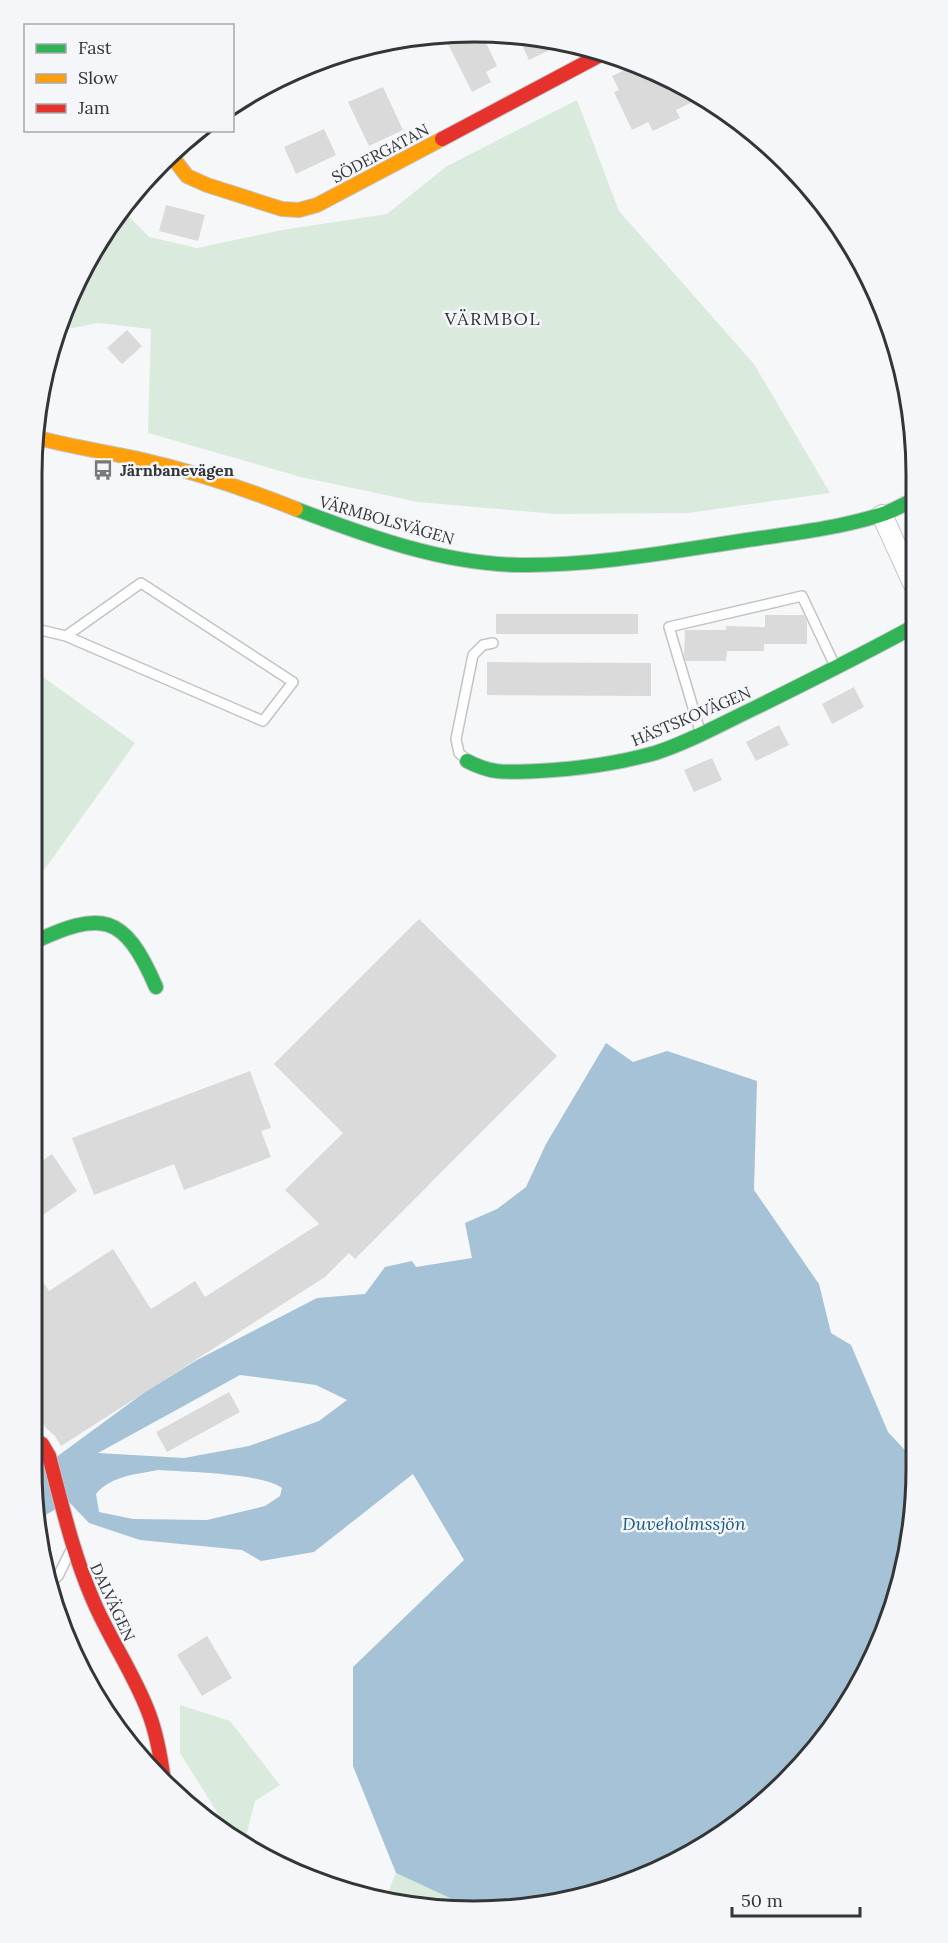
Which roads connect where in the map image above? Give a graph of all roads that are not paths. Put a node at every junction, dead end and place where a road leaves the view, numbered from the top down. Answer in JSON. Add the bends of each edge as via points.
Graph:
{"nodes":[{"id":1,"x":593,"y":59,"type":"edge"},
{"id":2,"x":176,"y":162,"type":"edge"},
{"id":3,"x":44,"y":439,"type":"edge"},
{"id":4,"x":906,"y":503,"type":"edge"},
{"id":5,"x":882,"y":515,"type":"junction"},
{"id":6,"x":906,"y":568,"type":"edge"},
{"id":7,"x":42,"y":630,"type":"edge"},
{"id":8,"x":906,"y":631,"type":"edge"},
{"id":9,"x":66,"y":636,"type":"junction"},
{"id":10,"x":493,"y":644,"type":"dead end"},
{"id":11,"x":836,"y":668,"type":"junction"},
{"id":12,"x":700,"y":734,"type":"junction"},
{"id":13,"x":467,"y":761,"type":"joint"},
{"id":14,"x":42,"y":939,"type":"edge"},
{"id":15,"x":156,"y":987,"type":"dead end"},
{"id":16,"x":42,"y":1444,"type":"edge"},
{"id":17,"x":72,"y":1547,"type":"junction"},
{"id":18,"x":56,"y":1578,"type":"edge"},
{"id":19,"x":162,"y":1767,"type":"edge"}],
"edges":[{"from":1,"to":2,"type":"street","name":"SÖDERGATAN","via":[[317,205],[298,210],[282,209],[207,185],[187,176]]},
{"from":3,"to":5,"type":"street","name":"VÄRMBOLSVÄGEN","via":[[199,476],[425,551],[519,565],[579,564],[654,555]]},
{"from":4,"to":5,"type":"street","name":"VÄRMBOLSVÄGEN"},
{"from":5,"to":6,"type":"street"},
{"from":7,"to":9,"type":"lane"},
{"from":8,"to":11,"type":"street","name":"HÄSTSKOVÄGEN"},
{"from":9,"to":9,"type":"lane","via":[[141,583],[293,682],[263,721]]},
{"from":10,"to":13,"type":"lane","via":[[483,645],[473,656],[456,740],[459,753]]},
{"from":11,"to":12,"type":"street","name":"HÄSTSKOVÄGEN"},
{"from":11,"to":12,"type":"lane","via":[[802,596],[669,627]]},
{"from":12,"to":13,"type":"street","name":"HÄSTSKOVÄGEN","via":[[657,752],[592,767],[500,772]]},
{"from":14,"to":15,"type":"street","via":[[73,926],[104,922],[118,928],[129,940],[144,960]]},
{"from":16,"to":17,"type":"street","name":"DALVÄGEN","via":[[49,1456]]},
{"from":17,"to":18,"type":"lane"},
{"from":17,"to":19,"type":"street","name":"DALVÄGEN","via":[[93,1602],[145,1702]]}]}
